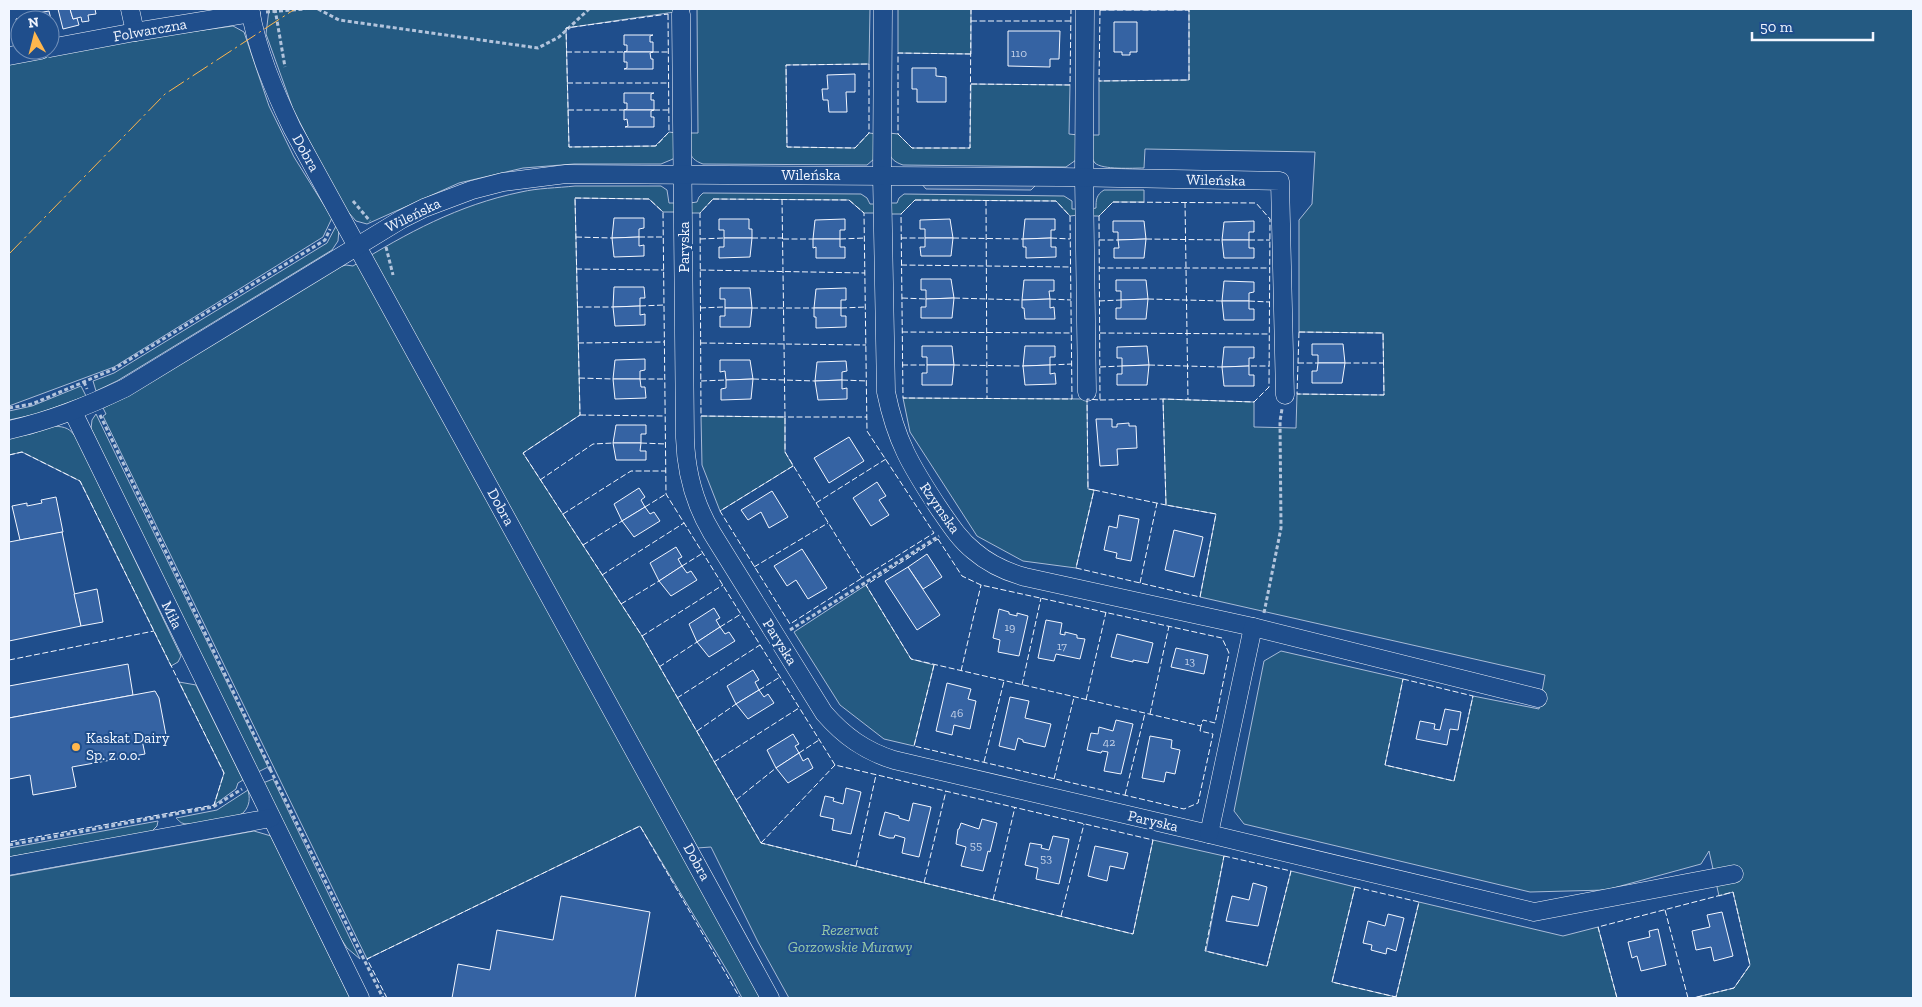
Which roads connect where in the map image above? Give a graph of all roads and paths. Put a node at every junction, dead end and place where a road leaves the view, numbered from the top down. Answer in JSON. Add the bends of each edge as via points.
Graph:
{"nodes":[{"id":1,"x":130,"y":9,"type":"edge"},
{"id":2,"x":305,"y":9,"type":"edge"},
{"id":3,"x":318,"y":9,"type":"edge"},
{"id":4,"x":589,"y":9,"type":"edge"},
{"id":5,"x":883,"y":9,"type":"edge"},
{"id":6,"x":1085,"y":9,"type":"edge"},
{"id":7,"x":250,"y":11,"type":"edge"},
{"id":8,"x":681,"y":14,"type":"dead end"},
{"id":9,"x":135,"y":32,"type":"junction"},
{"id":10,"x":60,"y":46,"type":"edge"},
{"id":11,"x":683,"y":174,"type":"junction"},
{"id":12,"x":882,"y":176,"type":"junction"},
{"id":13,"x":1084,"y":177,"type":"junction"},
{"id":14,"x":341,"y":216,"type":"junction"},
{"id":15,"x":357,"y":245,"type":"junction"},
{"id":16,"x":84,"y":382,"type":"junction"},
{"id":17,"x":1087,"y":392,"type":"dead end"},
{"id":18,"x":1285,"y":395,"type":"joint"},
{"id":19,"x":94,"y":403,"type":"junction"},
{"id":20,"x":9,"y":408,"type":"edge"},
{"id":21,"x":73,"y":412,"type":"junction"},
{"id":22,"x":9,"y":430,"type":"edge"},
{"id":23,"x":952,"y":528,"type":"junction"},
{"id":24,"x":1257,"y":628,"type":"junction"},
{"id":25,"x":777,"y":638,"type":"junction"},
{"id":26,"x":1538,"y":698,"type":"dead end"},
{"id":27,"x":270,"y":769,"type":"junction"},
{"id":28,"x":253,"y":781,"type":"junction"},
{"id":29,"x":271,"y":818,"type":"junction"},
{"id":30,"x":1209,"y":834,"type":"junction"},
{"id":31,"x":9,"y":845,"type":"edge"},
{"id":32,"x":9,"y":866,"type":"edge"},
{"id":33,"x":1734,"y":874,"type":"dead end"},
{"id":34,"x":360,"y":998,"type":"edge"},
{"id":35,"x":383,"y":998,"type":"edge"},
{"id":36,"x":770,"y":998,"type":"edge"}],
"edges":[{"from":1,"to":9,"type":"street"},
{"from":2,"to":7,"type":"path"},
{"from":3,"to":4,"type":"path","via":[[339,20],[538,48],[559,37]]},
{"from":5,"to":12,"type":"street","name":"Rzymska"},
{"from":6,"to":13,"type":"street"},
{"from":7,"to":9,"type":"street","name":"Folwarczna"},
{"from":7,"to":14,"type":"street","name":"Dobra","via":[[260,51],[280,103]]},
{"from":8,"to":11,"type":"street","name":"Paryska"},
{"from":9,"to":10,"type":"street","name":"Folwarczna"},
{"from":11,"to":12,"type":"street","name":"Wileńska"},
{"from":11,"to":15,"type":"street","name":"Wileńska","via":[[566,174],[503,182],[424,208]]},
{"from":11,"to":25,"type":"street","name":"Paryska","via":[[687,472],[703,519]]},
{"from":12,"to":13,"type":"street","name":"Wileńska"},
{"from":12,"to":23,"type":"street","name":"Rzymska","via":[[885,382],[890,414],[904,452]]},
{"from":13,"to":17,"type":"street"},
{"from":13,"to":18,"type":"street","name":"Wileńska","via":[[1280,182]]},
{"from":14,"to":15,"type":"street","name":"Dobra"},
{"from":14,"to":16,"type":"path","via":[[324,240],[114,369]]},
{"from":15,"to":19,"type":"street","via":[[125,388]]},
{"from":15,"to":36,"type":"street","name":"Dobra"},
{"from":16,"to":19,"type":"path"},
{"from":16,"to":20,"type":"path","via":[[32,404]]},
{"from":18,"to":24,"type":"path","via":[[1280,421],[1281,528]]},
{"from":19,"to":21,"type":"street"},
{"from":19,"to":27,"type":"path"},
{"from":21,"to":22,"type":"street"},
{"from":21,"to":28,"type":"street","name":"Miła"},
{"from":23,"to":24,"type":"street","name":"Rzymska","via":[[987,561],[1012,573]]},
{"from":23,"to":25,"type":"path"},
{"from":24,"to":26,"type":"street","name":"Rzymska"},
{"from":24,"to":30,"type":"street"},
{"from":25,"to":30,"type":"street","name":"Paryska","via":[[824,713],[856,743],[881,756]]},
{"from":27,"to":28,"type":"path"},
{"from":27,"to":35,"type":"path"},
{"from":28,"to":29,"type":"street","name":"Miła"},
{"from":28,"to":31,"type":"path","via":[[213,808]]},
{"from":29,"to":32,"type":"street"},
{"from":29,"to":34,"type":"street","name":"Miła"},
{"from":30,"to":33,"type":"street","name":"Paryska","via":[[1534,912]]}]}
